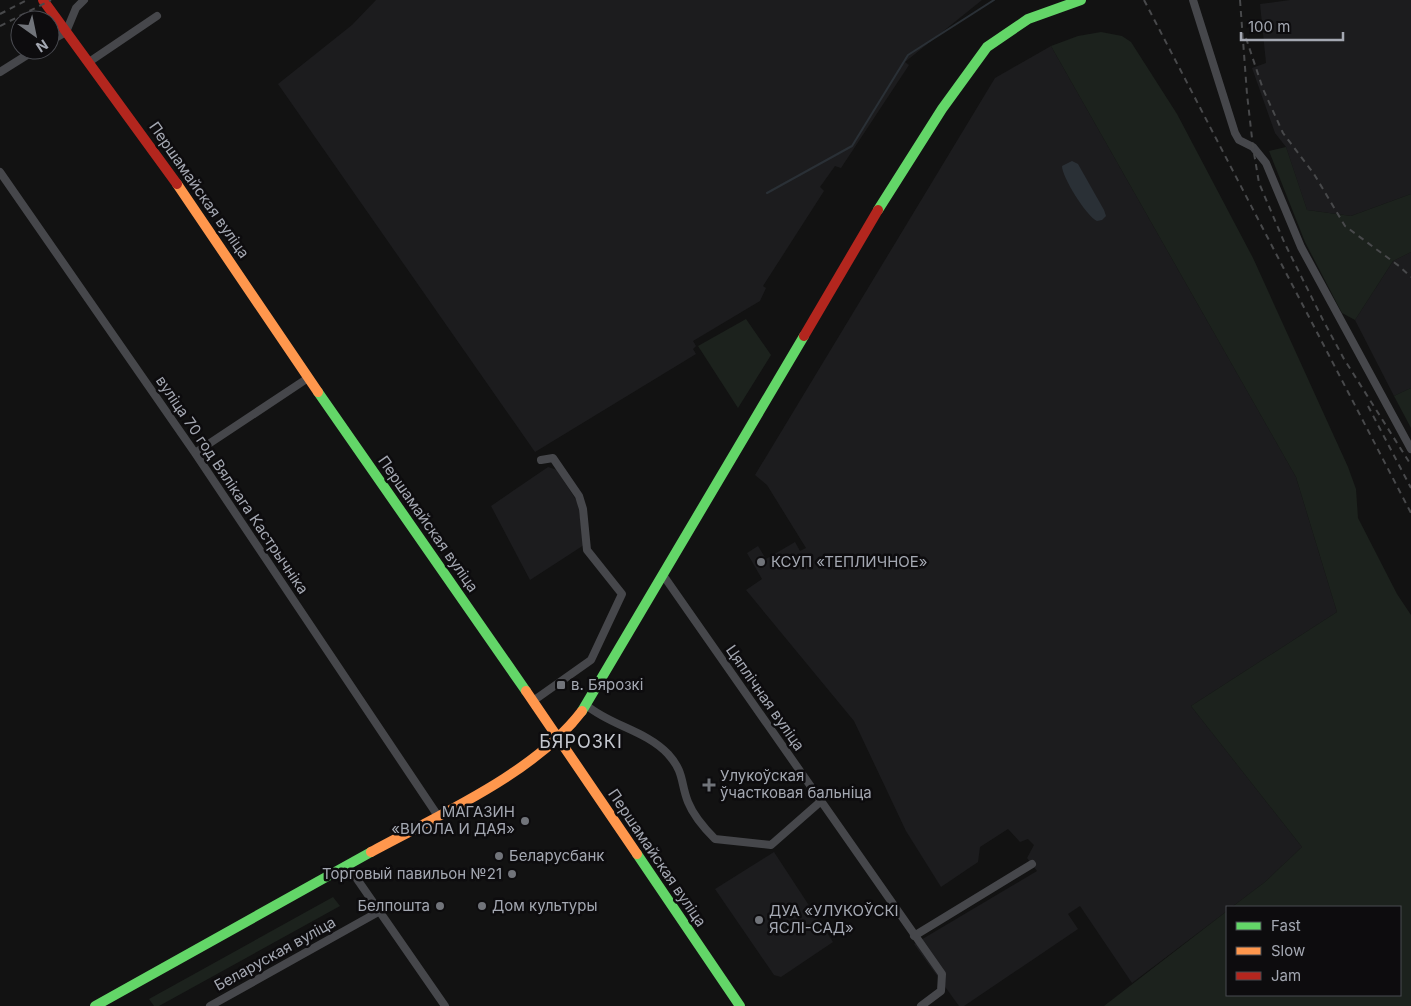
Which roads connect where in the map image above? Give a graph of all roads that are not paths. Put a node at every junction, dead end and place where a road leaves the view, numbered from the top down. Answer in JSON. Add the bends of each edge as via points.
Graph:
{"nodes":[{"id":1,"x":43,"y":0,"type":"edge"},
{"id":2,"x":84,"y":0,"type":"edge"},
{"id":3,"x":1081,"y":0,"type":"edge"},
{"id":4,"x":1193,"y":0,"type":"edge"},
{"id":5,"x":157,"y":16,"type":"dead end"},
{"id":6,"x":66,"y":32,"type":"junction"},
{"id":7,"x":60,"y":35,"type":"edge"},
{"id":8,"x":20,"y":60,"type":"edge"},
{"id":9,"x":88,"y":62,"type":"junction"},
{"id":10,"x":0,"y":72,"type":"edge"},
{"id":11,"x":0,"y":172,"type":"edge"},
{"id":12,"x":308,"y":378,"type":"junction"},
{"id":13,"x":1411,"y":449,"type":"edge"},
{"id":14,"x":195,"y":453,"type":"junction"},
{"id":15,"x":540,"y":460,"type":"dead end"},
{"id":16,"x":663,"y":575,"type":"junction"},
{"id":17,"x":533,"y":701,"type":"junction"},
{"id":18,"x":586,"y":705,"type":"junction"},
{"id":19,"x":559,"y":740,"type":"junction"},
{"id":20,"x":820,"y":802,"type":"junction"},
{"id":21,"x":438,"y":816,"type":"junction"},
{"id":22,"x":1032,"y":864,"type":"dead end"},
{"id":23,"x":348,"y":866,"type":"junction"},
{"id":24,"x":380,"y":911,"type":"junction"},
{"id":25,"x":914,"y":936,"type":"junction"},
{"id":26,"x":96,"y":1006,"type":"edge"},
{"id":27,"x":210,"y":1006,"type":"edge"},
{"id":28,"x":445,"y":1006,"type":"edge"},
{"id":29,"x":740,"y":1006,"type":"edge"},
{"id":30,"x":921,"y":1006,"type":"edge"}],
"edges":[{"from":1,"to":6,"type":"main road","name":"Першамайская вуліца"},
{"from":2,"to":6,"type":"street","via":[[76,8]]},
{"from":3,"to":16,"type":"main road","via":[[1028,19],[987,47],[877,212]]},
{"from":4,"to":13,"type":"street","via":[[1235,133],[1266,162],[1301,247]]},
{"from":5,"to":9,"type":"street"},
{"from":6,"to":7,"type":"street"},
{"from":6,"to":9,"type":"main road","name":"Першамайская вуліца"},
{"from":8,"to":10,"type":"street"},
{"from":9,"to":12,"type":"main road","name":"Першамайская вуліца","via":[[171,175]]},
{"from":11,"to":14,"type":"street","name":"вуліца 70 год Вялікага Кастрычніка"},
{"from":12,"to":14,"type":"street"},
{"from":12,"to":17,"type":"main road","name":"Першамайская вуліца"},
{"from":14,"to":21,"type":"street","name":"вуліца 70 год Вялікага Кастрычніка"},
{"from":15,"to":17,"type":"street","via":[[552,458],[579,496],[587,550],[622,594],[590,660]]},
{"from":16,"to":18,"type":"main road"},
{"from":16,"to":20,"type":"street","name":"Цяплічная вуліца"},
{"from":17,"to":19,"type":"main road","name":"Першамайская вуліца"},
{"from":18,"to":19,"type":"main road"},
{"from":18,"to":20,"type":"street","via":[[597,715],[648,738],[667,754],[679,768],[687,801],[697,820],[715,839],[771,845]]},
{"from":19,"to":21,"type":"main road","via":[[536,759]]},
{"from":19,"to":29,"type":"main road","name":"Першамайская вуліца"},
{"from":20,"to":25,"type":"street","name":"Цяплічная вуліца"},
{"from":21,"to":23,"type":"main road"},
{"from":22,"to":25,"type":"street"},
{"from":23,"to":24,"type":"street"},
{"from":23,"to":26,"type":"main road"},
{"from":24,"to":27,"type":"street","name":"Беларуская вуліца"},
{"from":24,"to":28,"type":"street"},
{"from":25,"to":30,"type":"street","name":"Цяплічная вуліца","via":[[942,974],[942,991]]}]}
